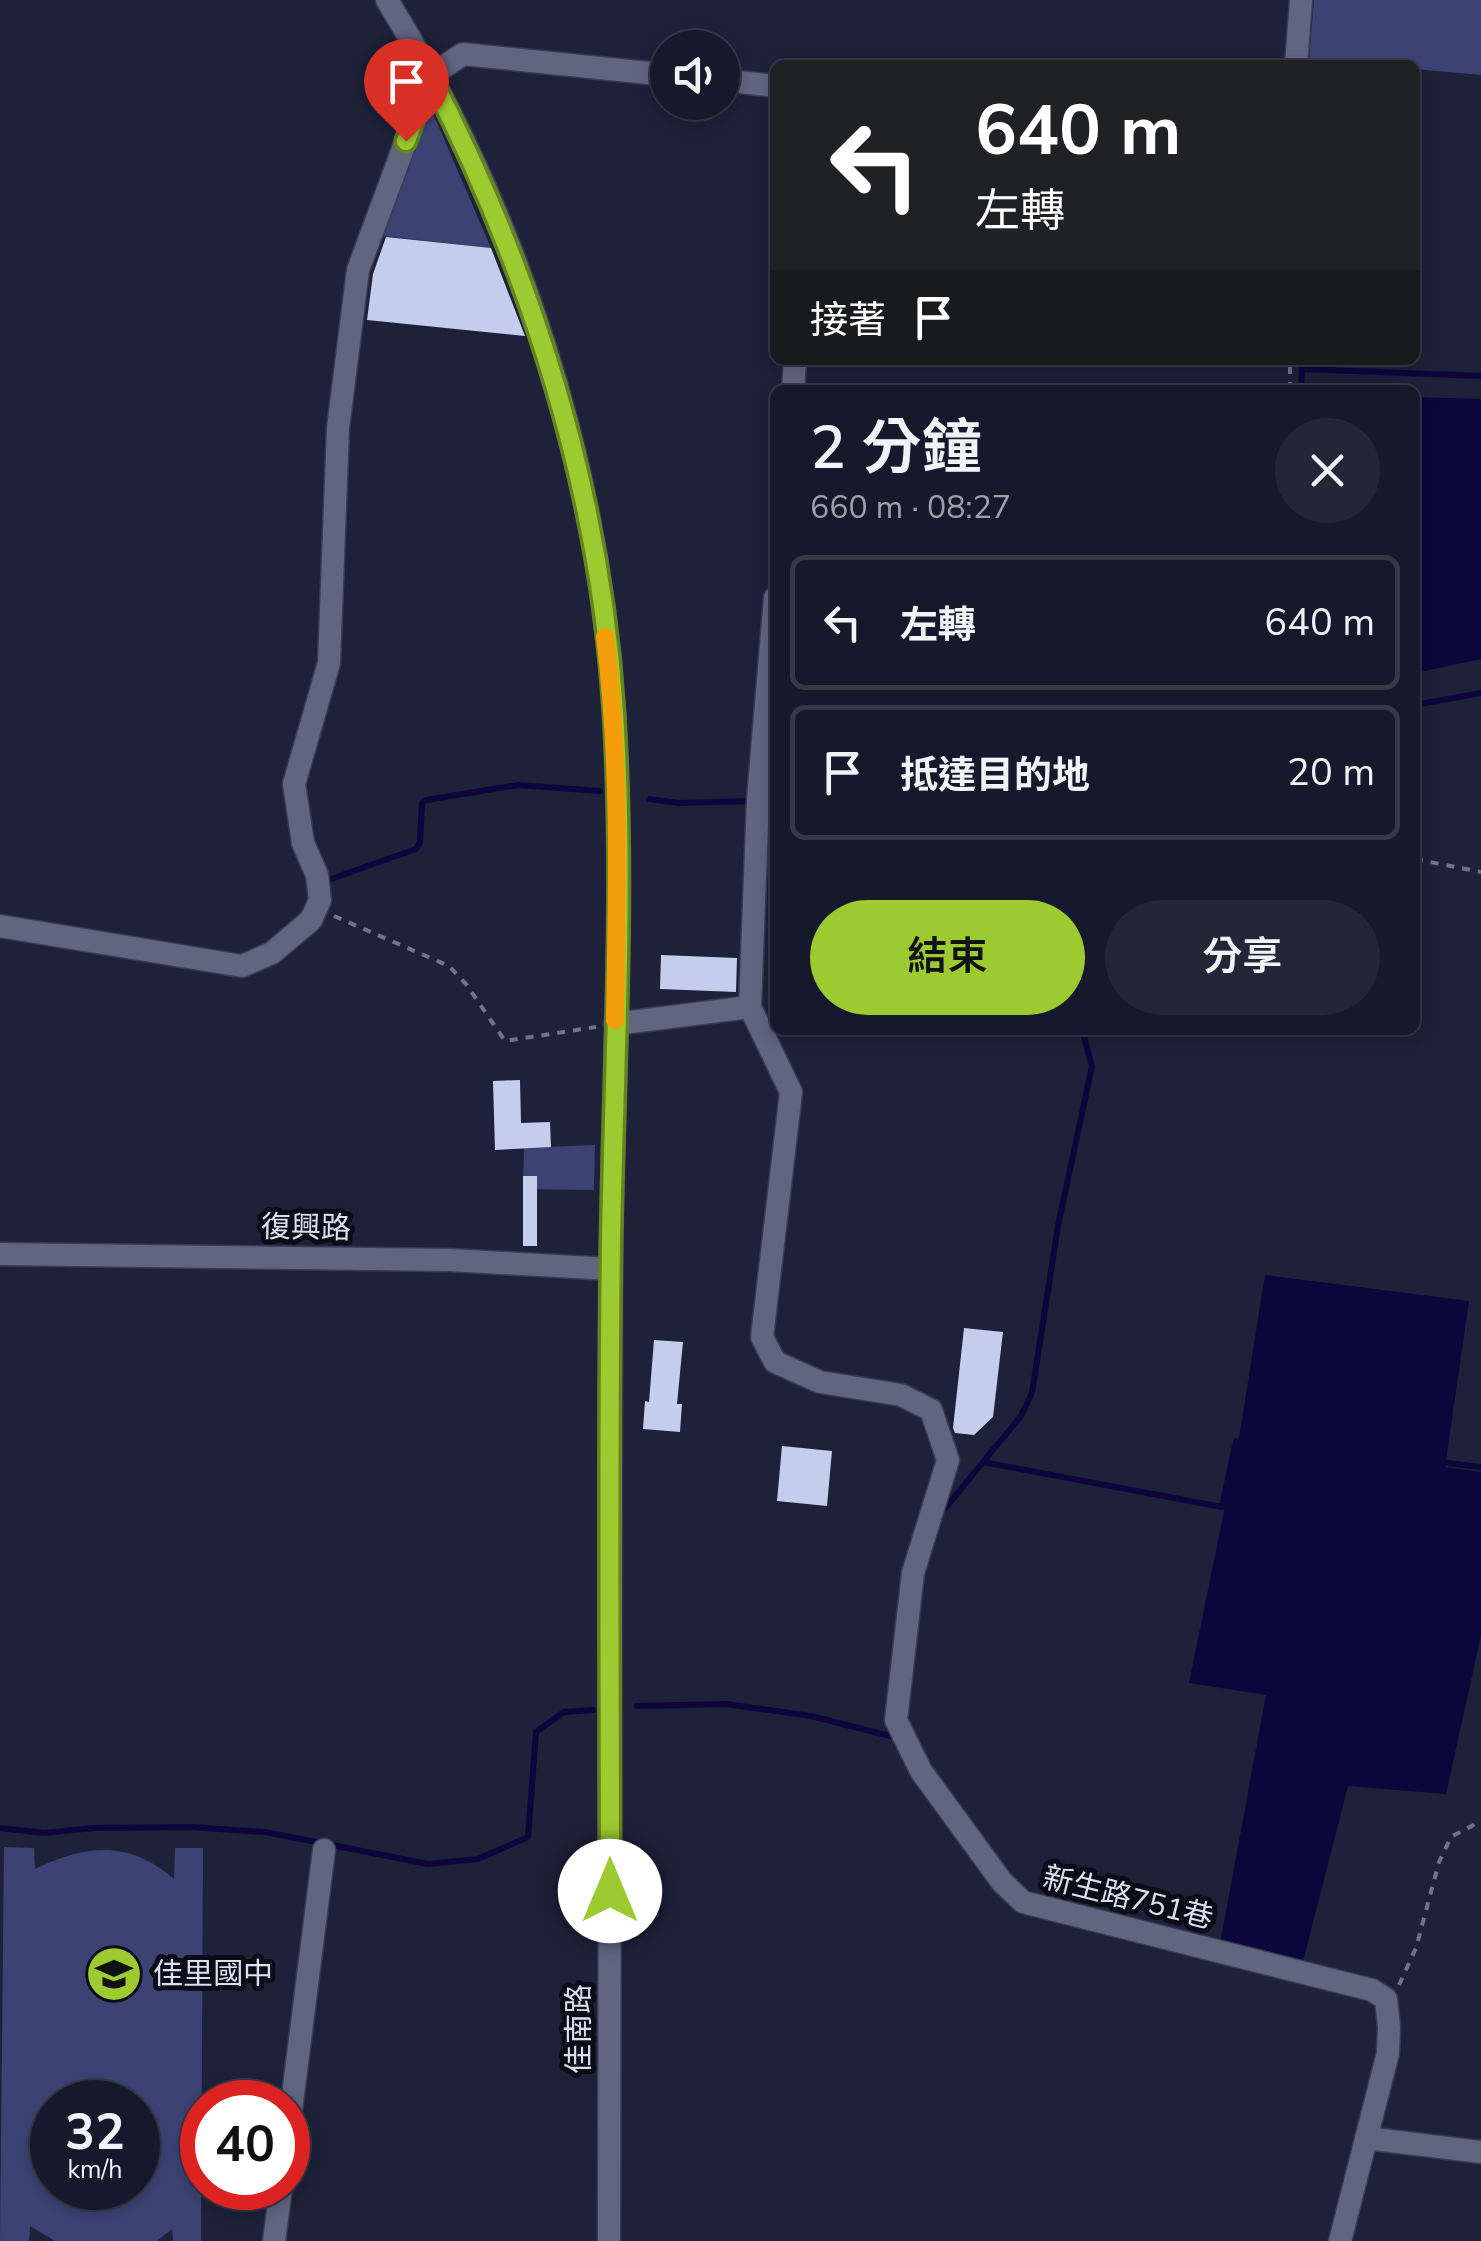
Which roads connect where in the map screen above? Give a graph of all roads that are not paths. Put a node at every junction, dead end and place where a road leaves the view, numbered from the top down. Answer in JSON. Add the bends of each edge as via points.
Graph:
{"nodes":[{"id":1,"x":387,"y":0,"type":"edge"},
{"id":2,"x":1300,"y":0,"type":"edge"},
{"id":3,"x":1296,"y":60,"type":"edge"},
{"id":4,"x":650,"y":73,"type":"edge"},
{"id":5,"x":430,"y":76,"type":"junction"},
{"id":6,"x":740,"y":82,"type":"edge"},
{"id":7,"x":770,"y":85,"type":"edge"},
{"id":8,"x":770,"y":657,"type":"edge"},
{"id":9,"x":0,"y":926,"type":"edge"},
{"id":10,"x":750,"y":1007,"type":"junction"},
{"id":11,"x":615,"y":1024,"type":"junction"},
{"id":12,"x":0,"y":1254,"type":"edge"},
{"id":13,"x":611,"y":1269,"type":"junction"},
{"id":14,"x":324,"y":1850,"type":"dead end"},
{"id":15,"x":295,"y":2080,"type":"edge"},
{"id":16,"x":1366,"y":2138,"type":"junction"},
{"id":17,"x":1481,"y":2152,"type":"edge"},
{"id":18,"x":278,"y":2210,"type":"edge"},
{"id":19,"x":274,"y":2241,"type":"edge"},
{"id":20,"x":609,"y":2241,"type":"edge"},
{"id":21,"x":1340,"y":2241,"type":"edge"}],
"edges":[{"from":1,"to":5,"type":"street","name":"佳南路"},
{"from":2,"to":3,"type":"street"},
{"from":4,"to":5,"type":"street","via":[[463,54]]},
{"from":5,"to":9,"type":"street","via":[[358,270],[338,428],[330,664],[294,784],[320,900],[311,920],[272,953],[242,966]]},
{"from":5,"to":11,"type":"street","name":"佳南路","via":[[519,273],[567,424],[589,526],[614,708]]},
{"from":6,"to":7,"type":"street"},
{"from":8,"to":10,"type":"street"},
{"from":10,"to":11,"type":"street"},
{"from":10,"to":16,"type":"street","name":"新生路751巷","via":[[791,1092],[762,1337],[775,1362],[820,1382],[900,1395],[931,1410],[948,1460],[913,1573],[896,1720],[921,1771],[1023,1902],[1372,1990],[1386,1999],[1388,2053]]},
{"from":11,"to":13,"type":"street","name":"佳南路"},
{"from":12,"to":13,"type":"street","name":"復興路","via":[[449,1260]]},
{"from":13,"to":20,"type":"street","name":"佳南路"},
{"from":14,"to":15,"type":"street"},
{"from":16,"to":17,"type":"street"},
{"from":16,"to":21,"type":"street"},
{"from":18,"to":19,"type":"street"}]}
